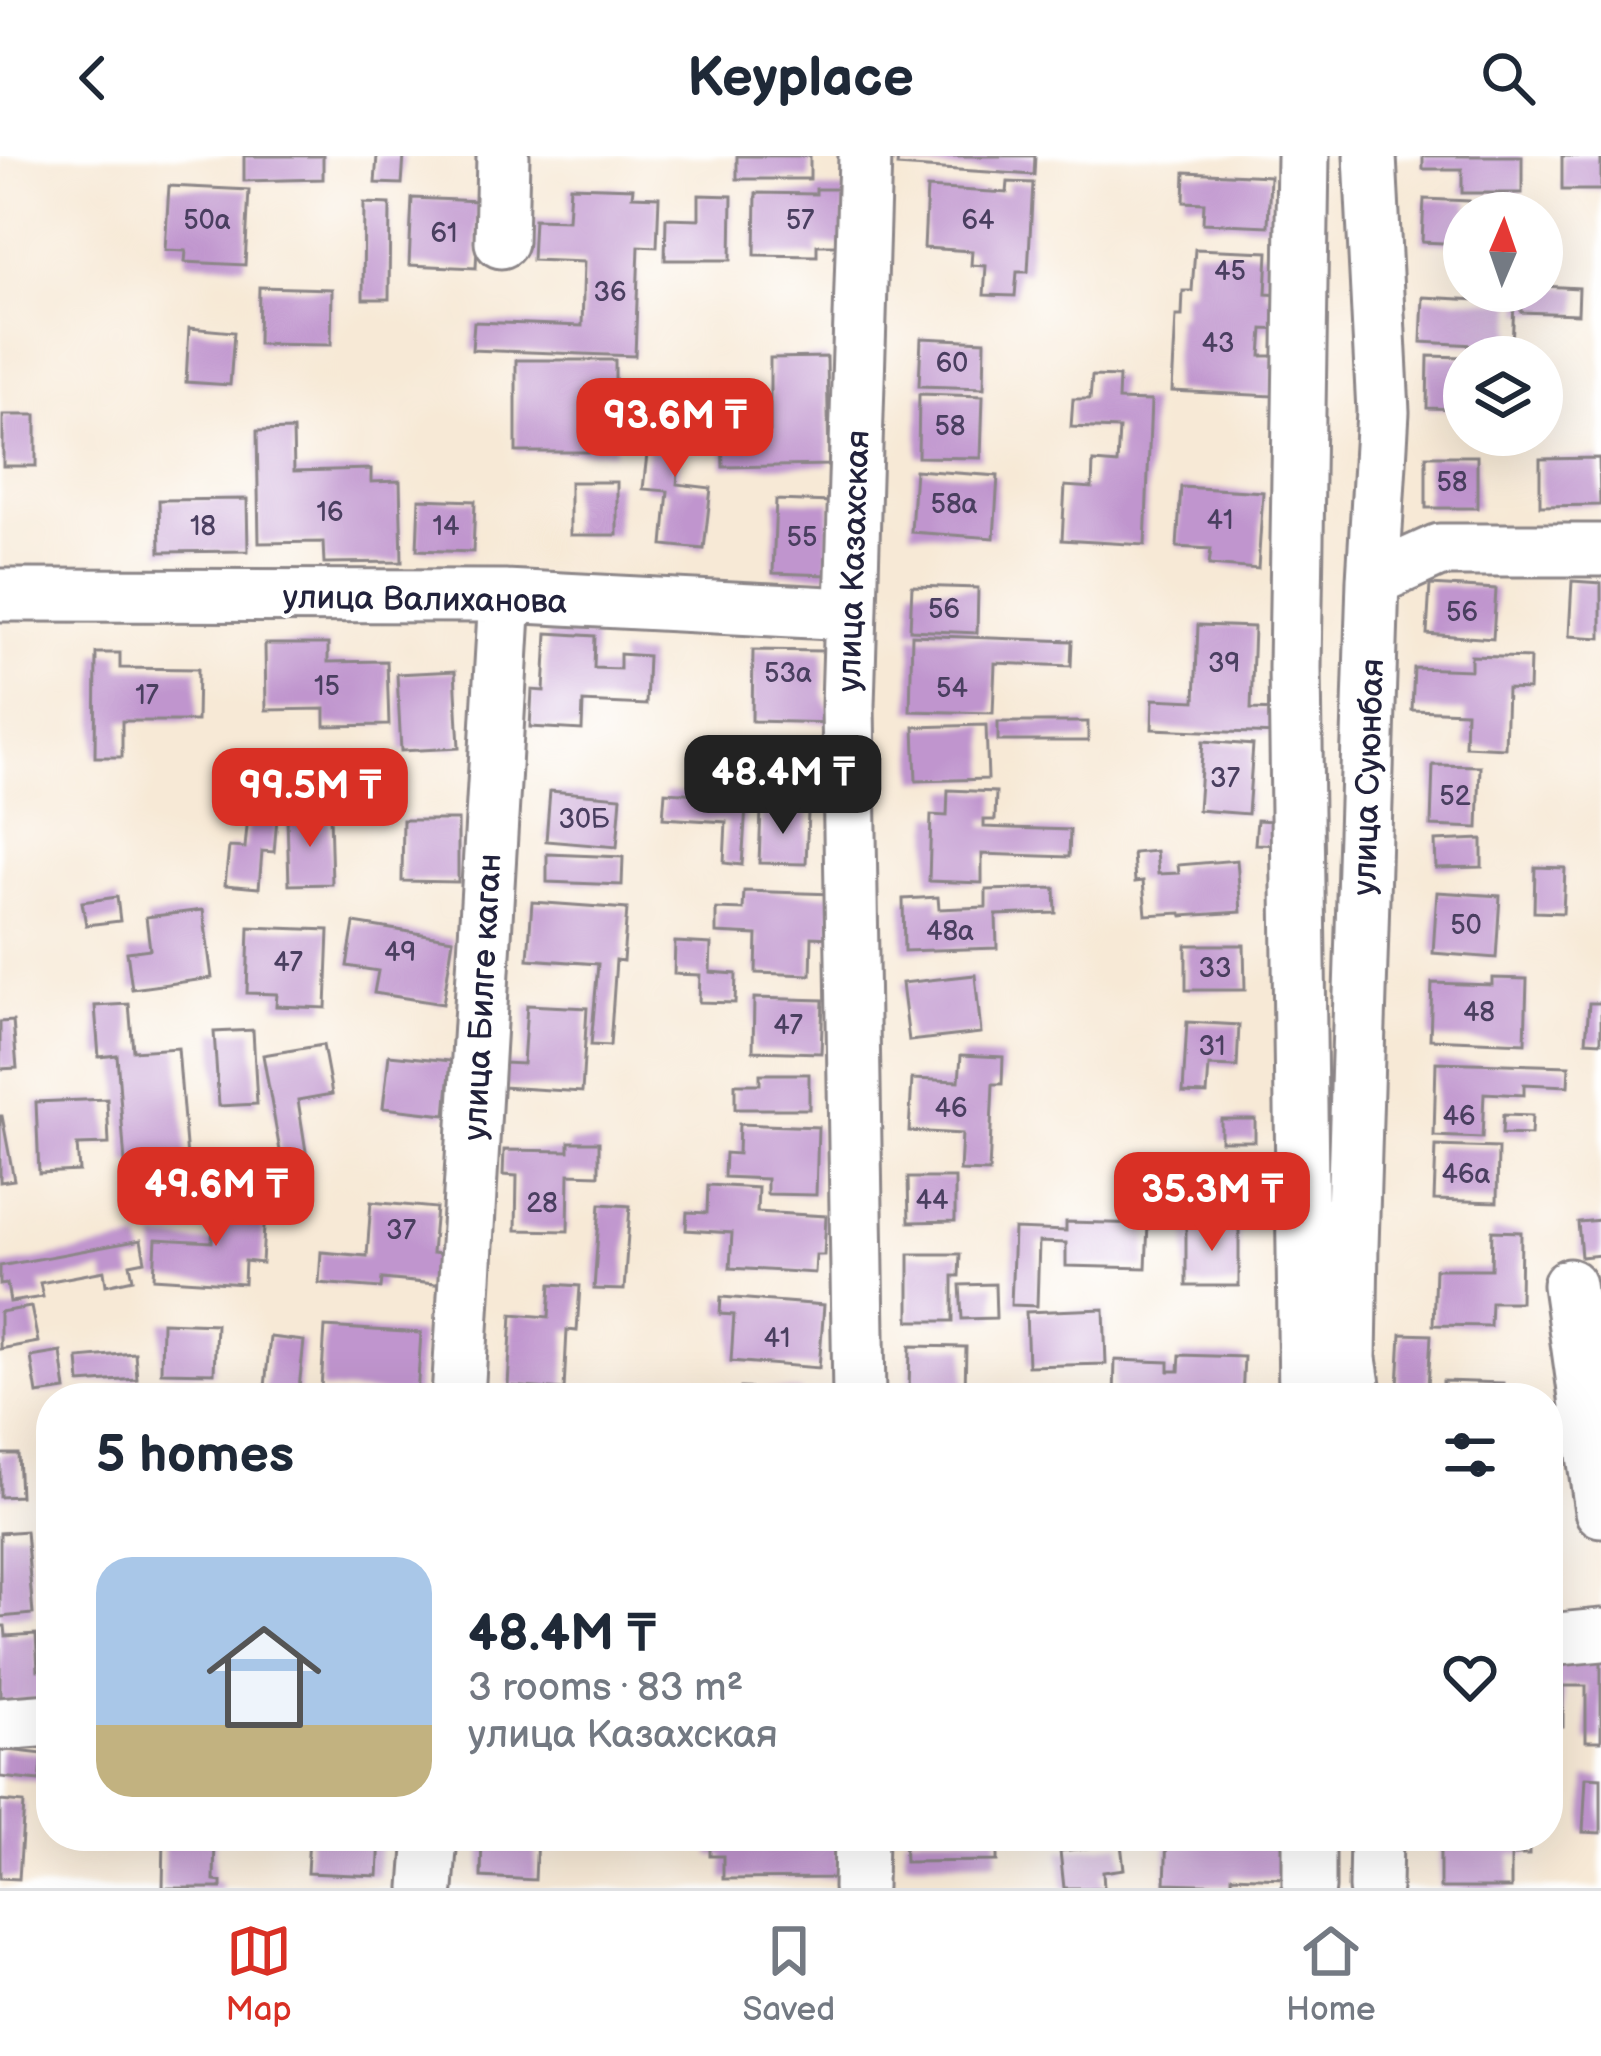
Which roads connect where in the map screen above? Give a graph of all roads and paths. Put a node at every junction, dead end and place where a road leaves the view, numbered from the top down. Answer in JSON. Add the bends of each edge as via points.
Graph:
{"nodes":[{"id":1,"x":503,"y":156,"type":"edge"},
{"id":2,"x":865,"y":156,"type":"edge"},
{"id":3,"x":1303,"y":156,"type":"edge"},
{"id":4,"x":1370,"y":156,"type":"edge"},
{"id":5,"x":501,"y":242,"type":"dead end"},
{"id":6,"x":1601,"y":550,"type":"edge"},
{"id":7,"x":1373,"y":580,"type":"junction"},
{"id":8,"x":0,"y":595,"type":"edge"},
{"id":9,"x":505,"y":596,"type":"junction"},
{"id":10,"x":849,"y":614,"type":"junction"},
{"id":11,"x":1295,"y":668,"type":"junction"},
{"id":12,"x":1370,"y":680,"type":"junction"},
{"id":13,"x":1569,"y":1285,"type":"dead end"},
{"id":14,"x":459,"y":1383,"type":"edge"},
{"id":15,"x":859,"y":1383,"type":"edge"},
{"id":16,"x":1305,"y":1383,"type":"edge"},
{"id":17,"x":1354,"y":1383,"type":"edge"},
{"id":18,"x":1601,"y":1511,"type":"edge"},
{"id":19,"x":1601,"y":1635,"type":"edge"},
{"id":20,"x":1563,"y":1639,"type":"edge"},
{"id":21,"x":36,"y":1721,"type":"edge"},
{"id":22,"x":0,"y":1724,"type":"edge"},
{"id":23,"x":430,"y":1851,"type":"edge"},
{"id":24,"x":861,"y":1851,"type":"edge"},
{"id":25,"x":1309,"y":1851,"type":"edge"},
{"id":26,"x":1376,"y":1851,"type":"edge"},
{"id":27,"x":427,"y":1888,"type":"edge"},
{"id":28,"x":860,"y":1888,"type":"edge"},
{"id":29,"x":1309,"y":1888,"type":"edge"},
{"id":30,"x":1375,"y":1888,"type":"edge"}],
"edges":[{"from":1,"to":5,"type":"street"},
{"from":2,"to":10,"type":"street","name":"улица Казахская"},
{"from":3,"to":11,"type":"street","name":"улица Суюнбая"},
{"from":4,"to":7,"type":"street","name":"улица Суюнбая","via":[[1384,412]]},
{"from":6,"to":7,"type":"street","via":[[1439,550]]},
{"from":7,"to":12,"type":"street","name":"улица Суюнбая"},
{"from":8,"to":9,"type":"street","name":"улица Валиханова"},
{"from":9,"to":10,"type":"street","name":"улица Валиханова"},
{"from":9,"to":14,"type":"street","name":"улица Билге каган"},
{"from":10,"to":15,"type":"street","name":"улица Казахская"},
{"from":11,"to":12,"type":"street"},
{"from":11,"to":16,"type":"street","name":"улица Суюнбая"},
{"from":12,"to":17,"type":"street","name":"улица Суюнбая"},
{"from":13,"to":18,"type":"street"},
{"from":19,"to":20,"type":"street"},
{"from":21,"to":22,"type":"street"},
{"from":23,"to":27,"type":"street"},
{"from":24,"to":28,"type":"street"},
{"from":25,"to":29,"type":"street"},
{"from":26,"to":30,"type":"street"}]}
